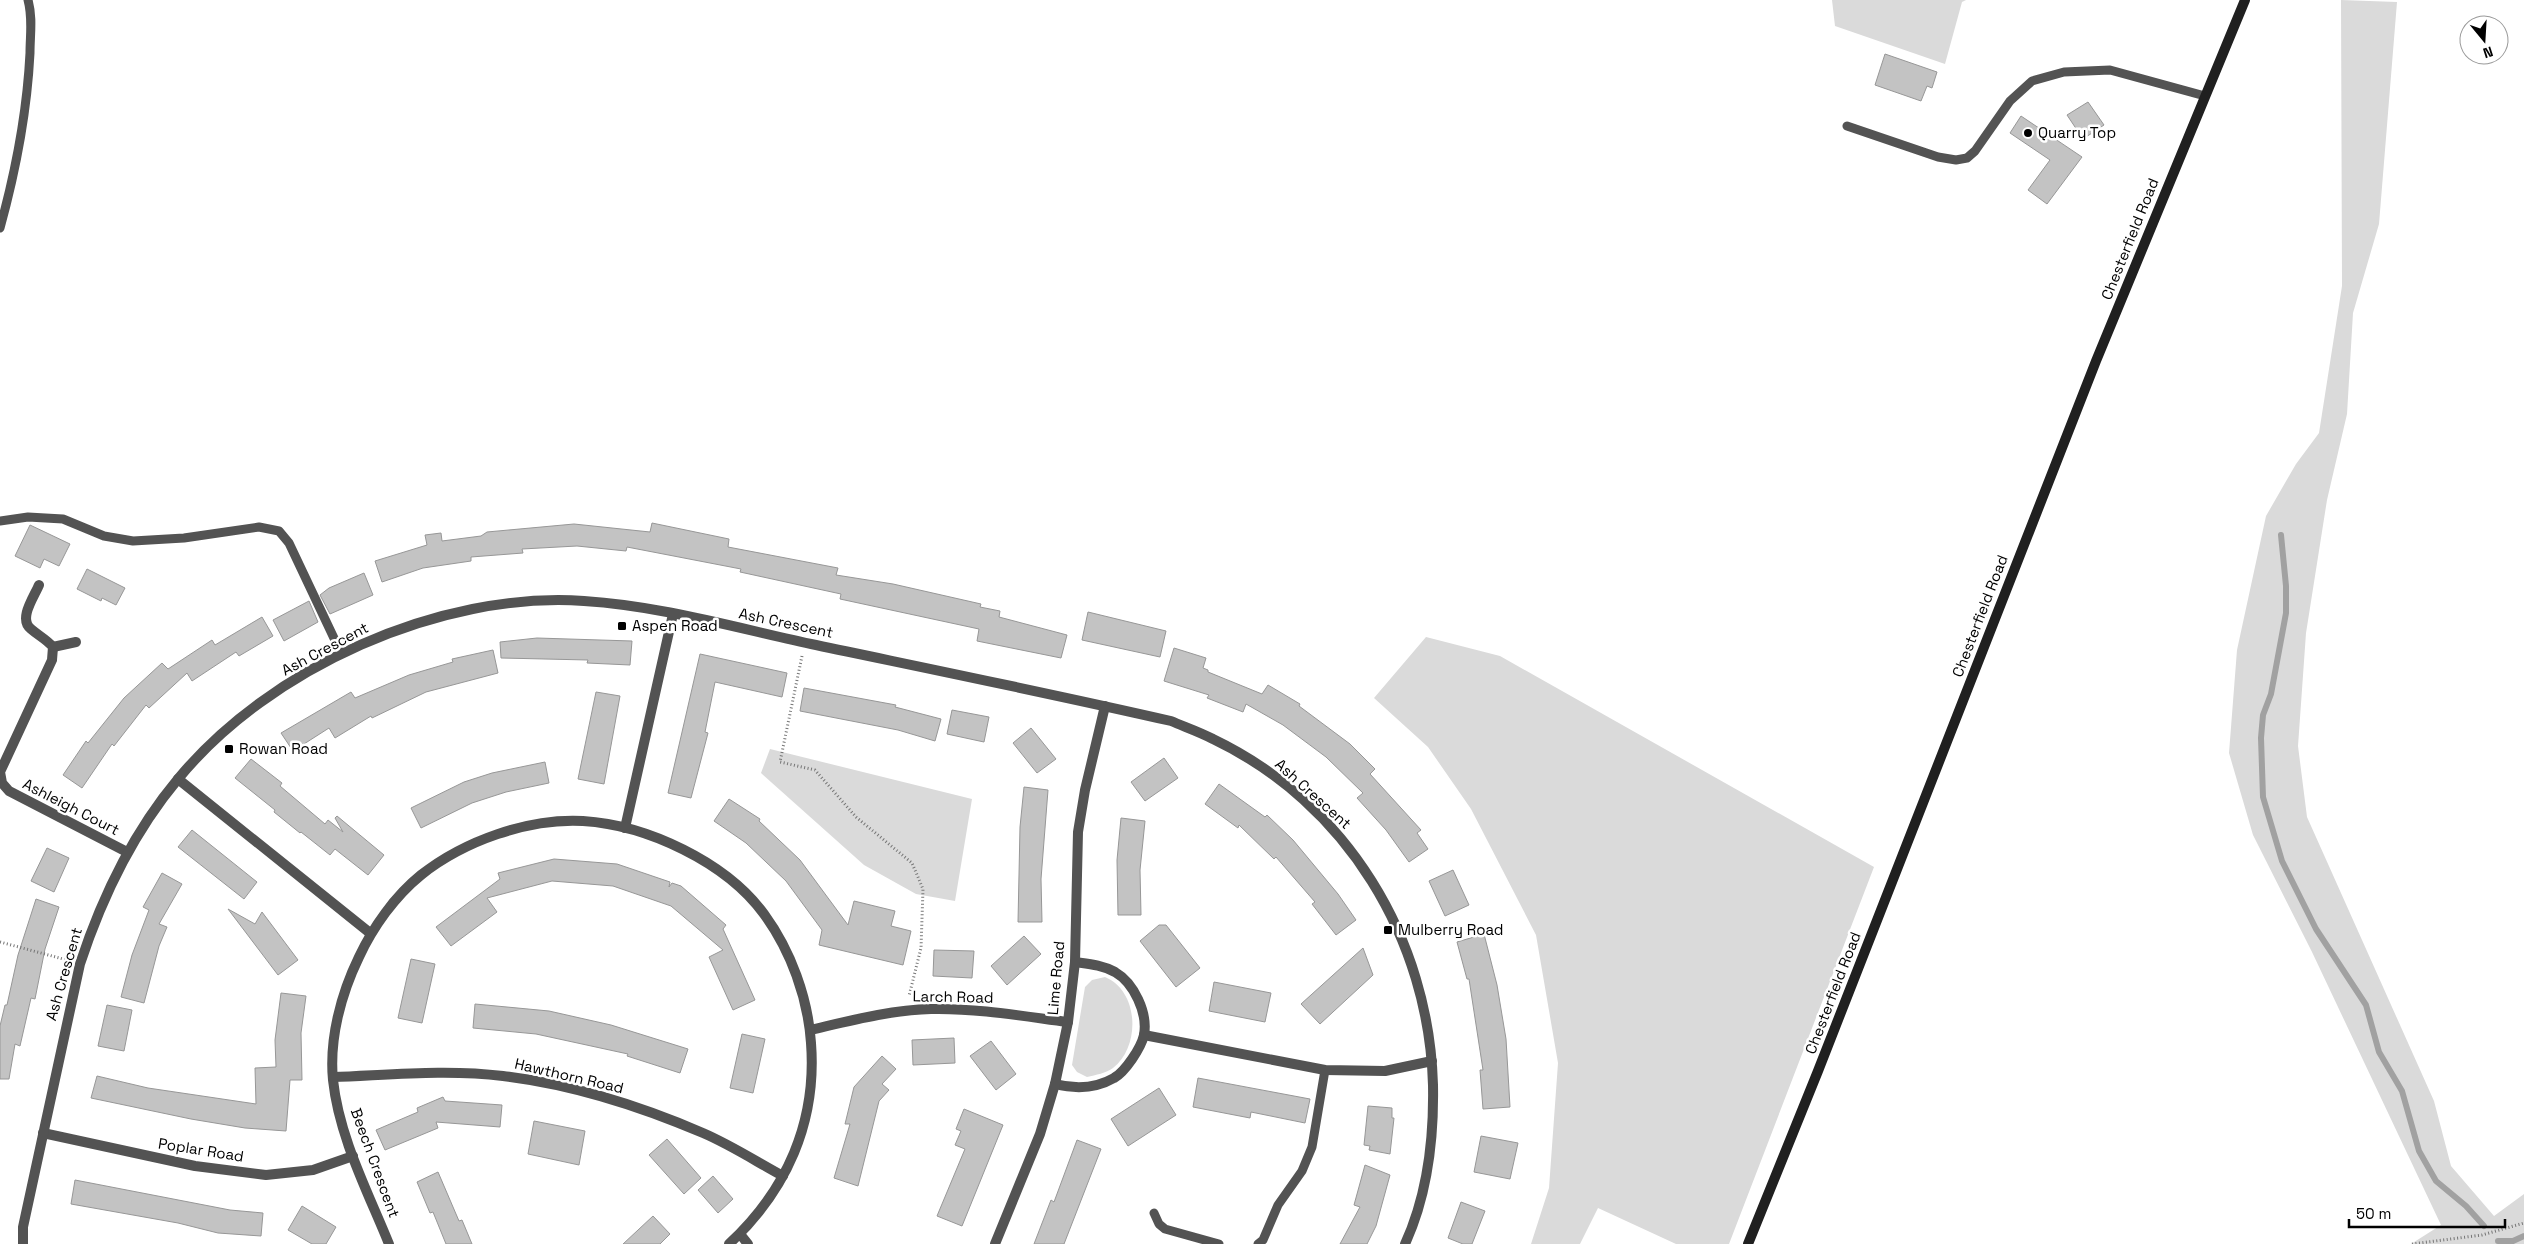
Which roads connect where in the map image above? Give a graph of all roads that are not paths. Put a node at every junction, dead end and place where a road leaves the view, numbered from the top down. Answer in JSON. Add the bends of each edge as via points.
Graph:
{"nodes":[{"id":1,"x":28,"y":0,"type":"edge"},
{"id":2,"x":2245,"y":0,"type":"edge"},
{"id":3,"x":2205,"y":96,"type":"junction"},
{"id":4,"x":1847,"y":126,"type":"dead end"},
{"id":5,"x":0,"y":228,"type":"edge"},
{"id":6,"x":0,"y":521,"type":"edge"},
{"id":7,"x":39,"y":585,"type":"dead end"},
{"id":8,"x":673,"y":614,"type":"junction"},
{"id":9,"x":76,"y":642,"type":"dead end"},
{"id":10,"x":53,"y":647,"type":"junction"},
{"id":11,"x":341,"y":653,"type":"junction"},
{"id":12,"x":1105,"y":706,"type":"junction"},
{"id":13,"x":178,"y":779,"type":"junction"},
{"id":14,"x":625,"y":828,"type":"junction"},
{"id":15,"x":127,"y":852,"type":"junction"},
{"id":16,"x":370,"y":933,"type":"junction"},
{"id":17,"x":1075,"y":962,"type":"junction"},
{"id":18,"x":1068,"y":1022,"type":"junction"},
{"id":19,"x":810,"y":1030,"type":"junction"},
{"id":20,"x":1144,"y":1035,"type":"junction"},
{"id":21,"x":1432,"y":1061,"type":"junction"},
{"id":22,"x":1324,"y":1070,"type":"junction"},
{"id":23,"x":333,"y":1077,"type":"junction"},
{"id":24,"x":1055,"y":1084,"type":"junction"},
{"id":25,"x":43,"y":1133,"type":"junction"},
{"id":26,"x":353,"y":1156,"type":"junction"},
{"id":27,"x":783,"y":1176,"type":"junction"},
{"id":28,"x":1154,"y":1213,"type":"dead end"},
{"id":29,"x":740,"y":1234,"type":"junction"},
{"id":30,"x":23,"y":1244,"type":"edge"},
{"id":31,"x":389,"y":1244,"type":"edge"},
{"id":32,"x":729,"y":1244,"type":"edge"},
{"id":33,"x":748,"y":1244,"type":"edge"},
{"id":34,"x":995,"y":1244,"type":"edge"},
{"id":35,"x":1219,"y":1244,"type":"edge"},
{"id":36,"x":1258,"y":1244,"type":"edge"},
{"id":37,"x":1405,"y":1244,"type":"edge"},
{"id":38,"x":1748,"y":1244,"type":"edge"}],
"edges":[{"from":1,"to":5,"type":"lane","via":[[32,14],[28,86],[22,132]]},
{"from":2,"to":3,"type":"main road","name":"Chesterfield Road"},
{"from":3,"to":4,"type":"lane","via":[[2110,70],[2064,72],[2032,81],[2010,101],[1975,151],[1967,158],[1956,160]]},
{"from":3,"to":38,"type":"main road","name":"Chesterfield Road","via":[[2096,361]]},
{"from":6,"to":11,"type":"lane","via":[[28,517],[63,519],[104,536],[133,541],[184,538],[241,528],[279,531],[288,543]]},
{"from":7,"to":10,"type":"street","via":[[26,616],[27,624]]},
{"from":8,"to":11,"type":"street","name":"Ash Crescent","via":[[583,601],[490,606],[388,632]]},
{"from":8,"to":12,"type":"street","name":"Ash Crescent"},
{"from":8,"to":14,"type":"street"},
{"from":9,"to":10,"type":"street"},
{"from":10,"to":15,"type":"street","name":"Ashleigh Court","via":[[52,660],[0,772],[2,783],[9,792]]},
{"from":11,"to":13,"type":"street","name":"Ash Crescent","via":[[233,725]]},
{"from":12,"to":17,"type":"street","name":"Lime Road","via":[[1078,832]]},
{"from":12,"to":21,"type":"street","name":"Ash Crescent","via":[[1172,721],[1214,739],[1254,762],[1288,787],[1352,850],[1376,885],[1414,967]]},
{"from":13,"to":15,"type":"street","name":"Ash Crescent"},
{"from":13,"to":16,"type":"street"},
{"from":14,"to":16,"type":"street","name":"Beech Crescent","via":[[583,822],[552,823],[486,839],[451,855],[420,876]]},
{"from":14,"to":19,"type":"street","name":"Beech Crescent","via":[[694,855],[762,912],[793,968]]},
{"from":15,"to":25,"type":"street","name":"Ash Crescent","via":[[91,931],[80,964]]},
{"from":16,"to":23,"type":"street","name":"Beech Crescent","via":[[342,1000],[335,1036]]},
{"from":17,"to":18,"type":"street","name":"Lime Road"},
{"from":17,"to":20,"type":"street","via":[[1099,965],[1116,973],[1131,986],[1139,1002]]},
{"from":18,"to":19,"type":"street","name":"Larch Road","via":[[966,1010],[905,1011]]},
{"from":18,"to":24,"type":"street","name":"Lime Road"},
{"from":19,"to":27,"type":"street","name":"Beech Crescent","via":[[812,1080],[808,1112],[799,1142]]},
{"from":20,"to":22,"type":"street"},
{"from":20,"to":24,"type":"street","via":[[1130,1063],[1115,1078],[1085,1088]]},
{"from":21,"to":22,"type":"street","via":[[1386,1071]]},
{"from":21,"to":37,"type":"street","name":"Ash Crescent","via":[[1432,1142],[1418,1208]]},
{"from":22,"to":36,"type":"lane","via":[[1312,1147],[1302,1171],[1278,1205],[1264,1240]]},
{"from":23,"to":26,"type":"street","name":"Beech Crescent","via":[[340,1116]]},
{"from":23,"to":27,"type":"street","name":"Hawthorn Road","via":[[450,1073],[504,1076],[556,1086],[618,1101],[705,1134]]},
{"from":24,"to":34,"type":"street","name":"Lime Road","via":[[1040,1134]]},
{"from":25,"to":26,"type":"street","name":"Poplar Road","via":[[195,1166],[266,1175],[313,1170]]},
{"from":25,"to":30,"type":"street","name":"Ash Crescent","via":[[23,1227]]},
{"from":26,"to":31,"type":"street","name":"Beech Crescent"},
{"from":27,"to":29,"type":"street","name":"Beech Crescent","via":[[765,1206]]},
{"from":28,"to":35,"type":"lane","via":[[1165,1229]]},
{"from":29,"to":32,"type":"street","name":"Beech Crescent"},
{"from":29,"to":33,"type":"street"}]}
